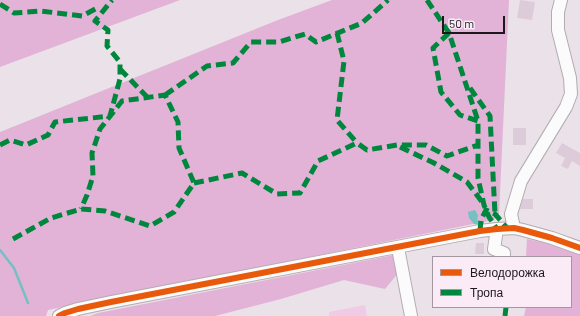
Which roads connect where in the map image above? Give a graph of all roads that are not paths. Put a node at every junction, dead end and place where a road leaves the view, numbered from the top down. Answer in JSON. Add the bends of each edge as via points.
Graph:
{"nodes":[{"id":1,"x":561,"y":0,"type":"edge"},
{"id":2,"x":580,"y":99,"type":"edge"},
{"id":3,"x":566,"y":107,"type":"junction"},
{"id":4,"x":514,"y":228,"type":"junction"},
{"id":5,"x":497,"y":229,"type":"junction"},
{"id":6,"x":398,"y":248,"type":"junction"},
{"id":7,"x":580,"y":248,"type":"edge"},
{"id":8,"x":504,"y":256,"type":"edge"},
{"id":9,"x":59,"y":316,"type":"edge"},
{"id":10,"x":411,"y":316,"type":"edge"}],
"edges":[{"from":1,"to":3,"type":"street","via":[[558,30],[570,78],[571,94]]},
{"from":2,"to":3,"type":"street"},
{"from":3,"to":4,"type":"street","via":[[521,181],[511,214]]},
{"from":4,"to":5,"type":"street"},
{"from":4,"to":7,"type":"street"},
{"from":5,"to":6,"type":"street"},
{"from":5,"to":8,"type":"street","via":[[494,249],[504,253]]},
{"from":6,"to":9,"type":"street","via":[[104,303]]},
{"from":6,"to":10,"type":"street"}]}
